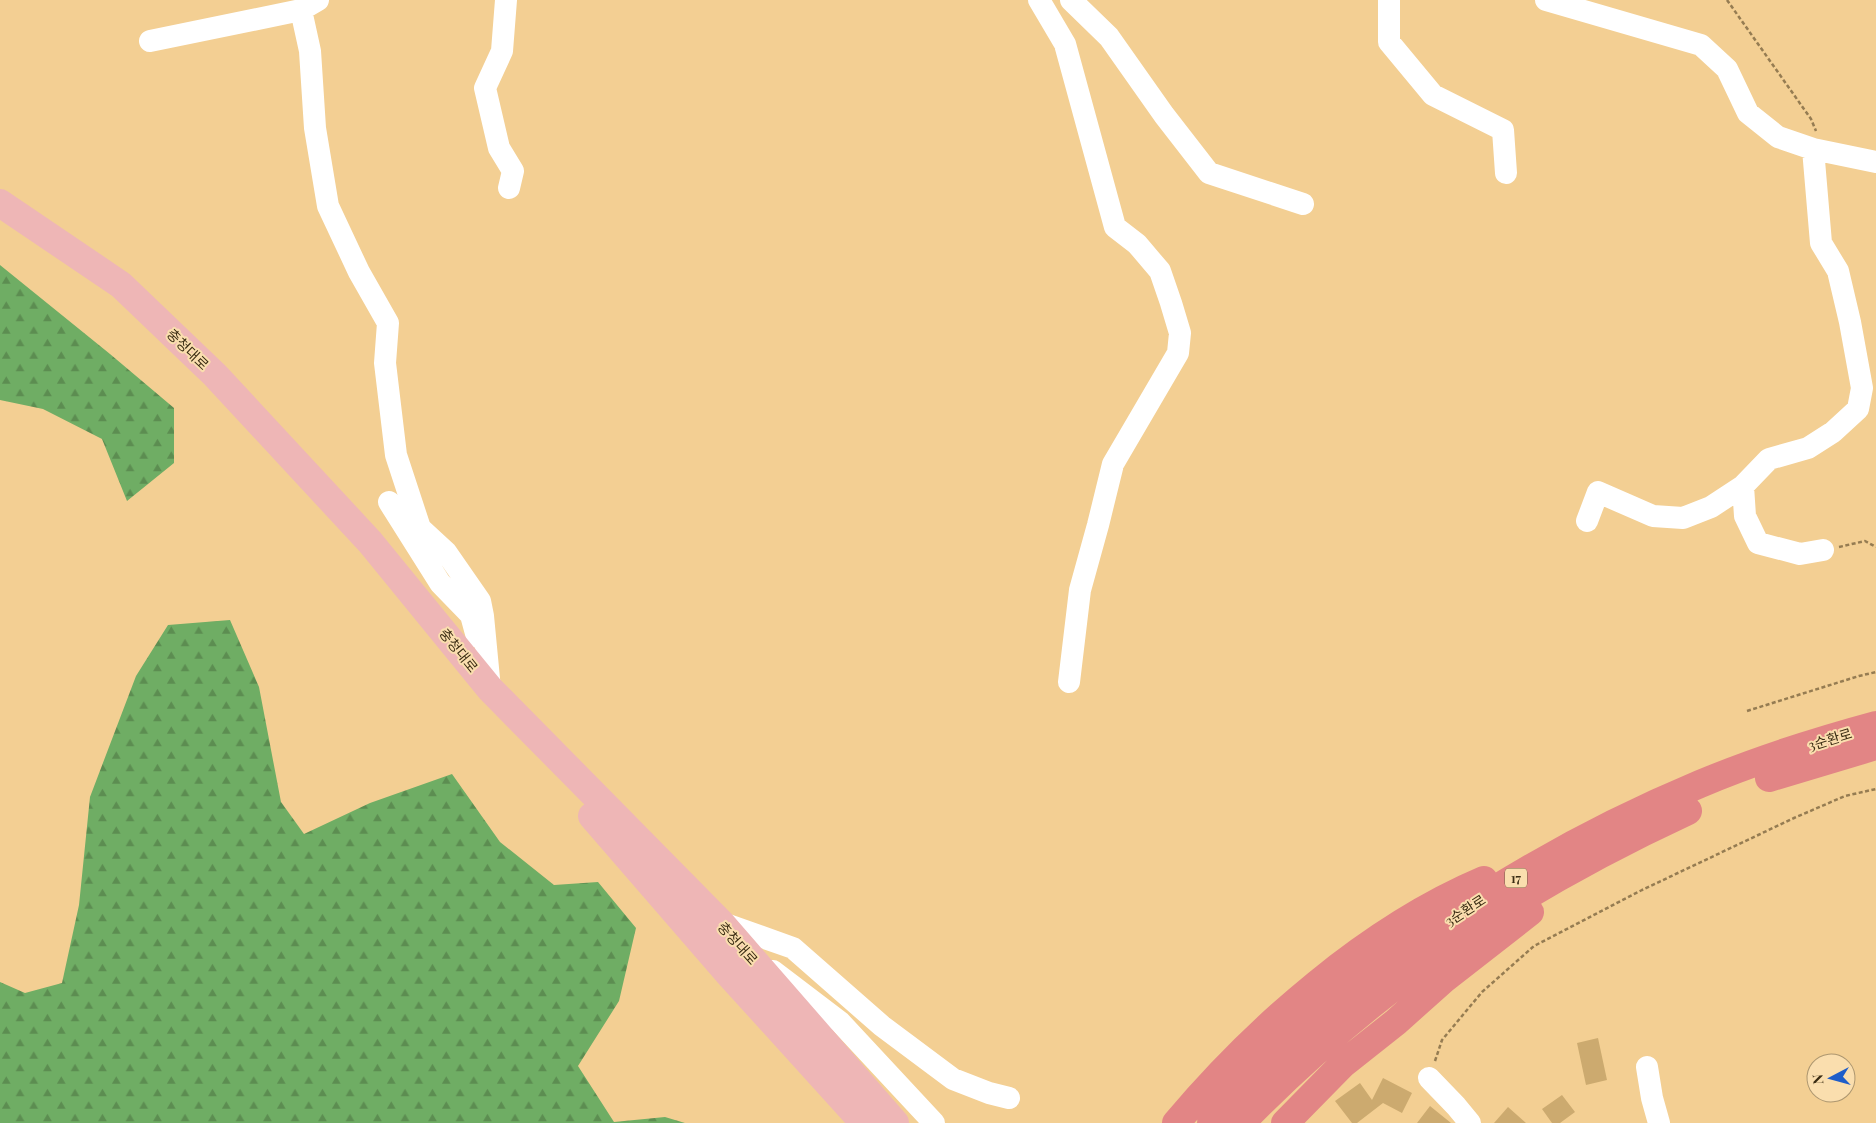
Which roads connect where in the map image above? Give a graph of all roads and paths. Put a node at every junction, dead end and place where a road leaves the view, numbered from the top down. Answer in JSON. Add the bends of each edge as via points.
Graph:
{"nodes":[{"id":1,"x":506,"y":0,"type":"edge"},
{"id":2,"x":1039,"y":0,"type":"edge"},
{"id":3,"x":1071,"y":0,"type":"edge"},
{"id":4,"x":1389,"y":0,"type":"edge"},
{"id":5,"x":1546,"y":0,"type":"edge"},
{"id":6,"x":1727,"y":0,"type":"edge"},
{"id":7,"x":310,"y":5,"type":"edge"},
{"id":8,"x":150,"y":40,"type":"dead end"},
{"id":9,"x":1813,"y":149,"type":"junction"},
{"id":10,"x":1876,"y":162,"type":"edge"},
{"id":11,"x":1506,"y":173,"type":"dead end"},
{"id":12,"x":508,"y":188,"type":"dead end"},
{"id":13,"x":0,"y":204,"type":"edge"},
{"id":14,"x":1303,"y":204,"type":"dead end"},
{"id":15,"x":0,"y":223,"type":"edge"},
{"id":16,"x":1743,"y":486,"type":"junction"},
{"id":17,"x":390,"y":502,"type":"dead end"},
{"id":18,"x":1586,"y":521,"type":"dead end"},
{"id":19,"x":1876,"y":547,"type":"edge"},
{"id":20,"x":1823,"y":550,"type":"joint"},
{"id":21,"x":1876,"y":672,"type":"edge"},
{"id":22,"x":489,"y":680,"type":"junction"},
{"id":23,"x":1069,"y":682,"type":"dead end"},
{"id":24,"x":1747,"y":711,"type":"dead end"},
{"id":25,"x":1876,"y":725,"type":"edge"},
{"id":26,"x":1876,"y":746,"type":"edge"},
{"id":27,"x":1876,"y":789,"type":"edge"},
{"id":28,"x":1614,"y":824,"type":"junction"},
{"id":29,"x":1657,"y":825,"type":"junction"},
{"id":30,"x":720,"y":922,"type":"junction"},
{"id":31,"x":743,"y":948,"type":"junction"},
{"id":32,"x":1647,"y":1067,"type":"dead end"},
{"id":33,"x":1429,"y":1078,"type":"joint"},
{"id":34,"x":1009,"y":1098,"type":"dead end"},
{"id":35,"x":858,"y":1118,"type":"edge"},
{"id":36,"x":895,"y":1123,"type":"edge"},
{"id":37,"x":934,"y":1123,"type":"edge"},
{"id":38,"x":1176,"y":1123,"type":"edge"},
{"id":39,"x":1211,"y":1123,"type":"edge"},
{"id":40,"x":1241,"y":1123,"type":"edge"},
{"id":41,"x":1285,"y":1123,"type":"edge"},
{"id":42,"x":1470,"y":1123,"type":"edge"},
{"id":43,"x":1659,"y":1123,"type":"edge"}],
"edges":[{"from":1,"to":12,"type":"street","via":[[502,51],[485,88],[499,148],[513,171]]},
{"from":2,"to":23,"type":"street","via":[[1065,44],[1115,226],[1137,244],[1160,271],[1180,333],[1178,353],[1113,464],[1080,590]]},
{"from":3,"to":14,"type":"street","via":[[1109,37],[1210,173]]},
{"from":4,"to":11,"type":"street","via":[[1389,42],[1433,95],[1503,130]]},
{"from":5,"to":9,"type":"street","via":[[1701,44],[1727,69],[1748,114],[1778,137]]},
{"from":6,"to":9,"type":"path","via":[[1811,120],[1818,135]]},
{"from":7,"to":8,"type":"street"},
{"from":7,"to":22,"type":"street","via":[[315,128],[328,206],[359,272],[388,322],[385,363],[396,456],[420,528],[446,552],[480,601]]},
{"from":9,"to":10,"type":"street"},
{"from":9,"to":16,"type":"street","via":[[1821,243],[1838,271],[1850,322],[1862,388],[1858,409],[1833,432],[1808,448],[1769,459]]},
{"from":13,"to":22,"type":"main road","name":"충청대로","via":[[120,285],[215,375],[370,542]]},
{"from":15,"to":35,"type":"main road","name":"충청대로","via":[[110,299],[201,384],[487,695]]},
{"from":16,"to":18,"type":"street","via":[[1711,507],[1683,518],[1653,516],[1598,492]]},
{"from":16,"to":20,"type":"street","via":[[1745,516],[1758,543],[1800,554]]},
{"from":17,"to":22,"type":"street","via":[[440,583],[471,615]]},
{"from":19,"to":20,"type":"path","via":[[1865,541]]},
{"from":21,"to":24,"type":"path"},
{"from":22,"to":30,"type":"main road","name":"충청대로"},
{"from":25,"to":28,"type":"highway","name":"3순환로","number":"17","via":[[1710,780]]},
{"from":26,"to":29,"type":"highway","name":"3순환로","number":"17","via":[[1722,795]]},
{"from":27,"to":33,"type":"path","via":[[1845,796],[1794,818],[1642,890],[1534,946],[1482,992],[1442,1040]]},
{"from":28,"to":38,"type":"highway","via":[[1477,883],[1377,939],[1281,1014],[1241,1051]]},
{"from":28,"to":39,"type":"highway","name":"3순환로","number":"17","via":[[1545,860],[1408,948],[1326,1012]]},
{"from":29,"to":40,"type":"highway","name":"3순환로","number":"17","via":[[1513,904],[1455,941],[1337,1032]]},
{"from":29,"to":41,"type":"highway","via":[[1569,883],[1443,980],[1343,1064]]},
{"from":30,"to":31,"type":"main road","name":"충청대로"},
{"from":30,"to":34,"type":"street","via":[[793,948],[882,1026],[953,1079]]},
{"from":31,"to":36,"type":"main road","name":"충청대로"},
{"from":31,"to":37,"type":"street","via":[[840,1022]]},
{"from":32,"to":43,"type":"street"},
{"from":33,"to":42,"type":"street"}]}
